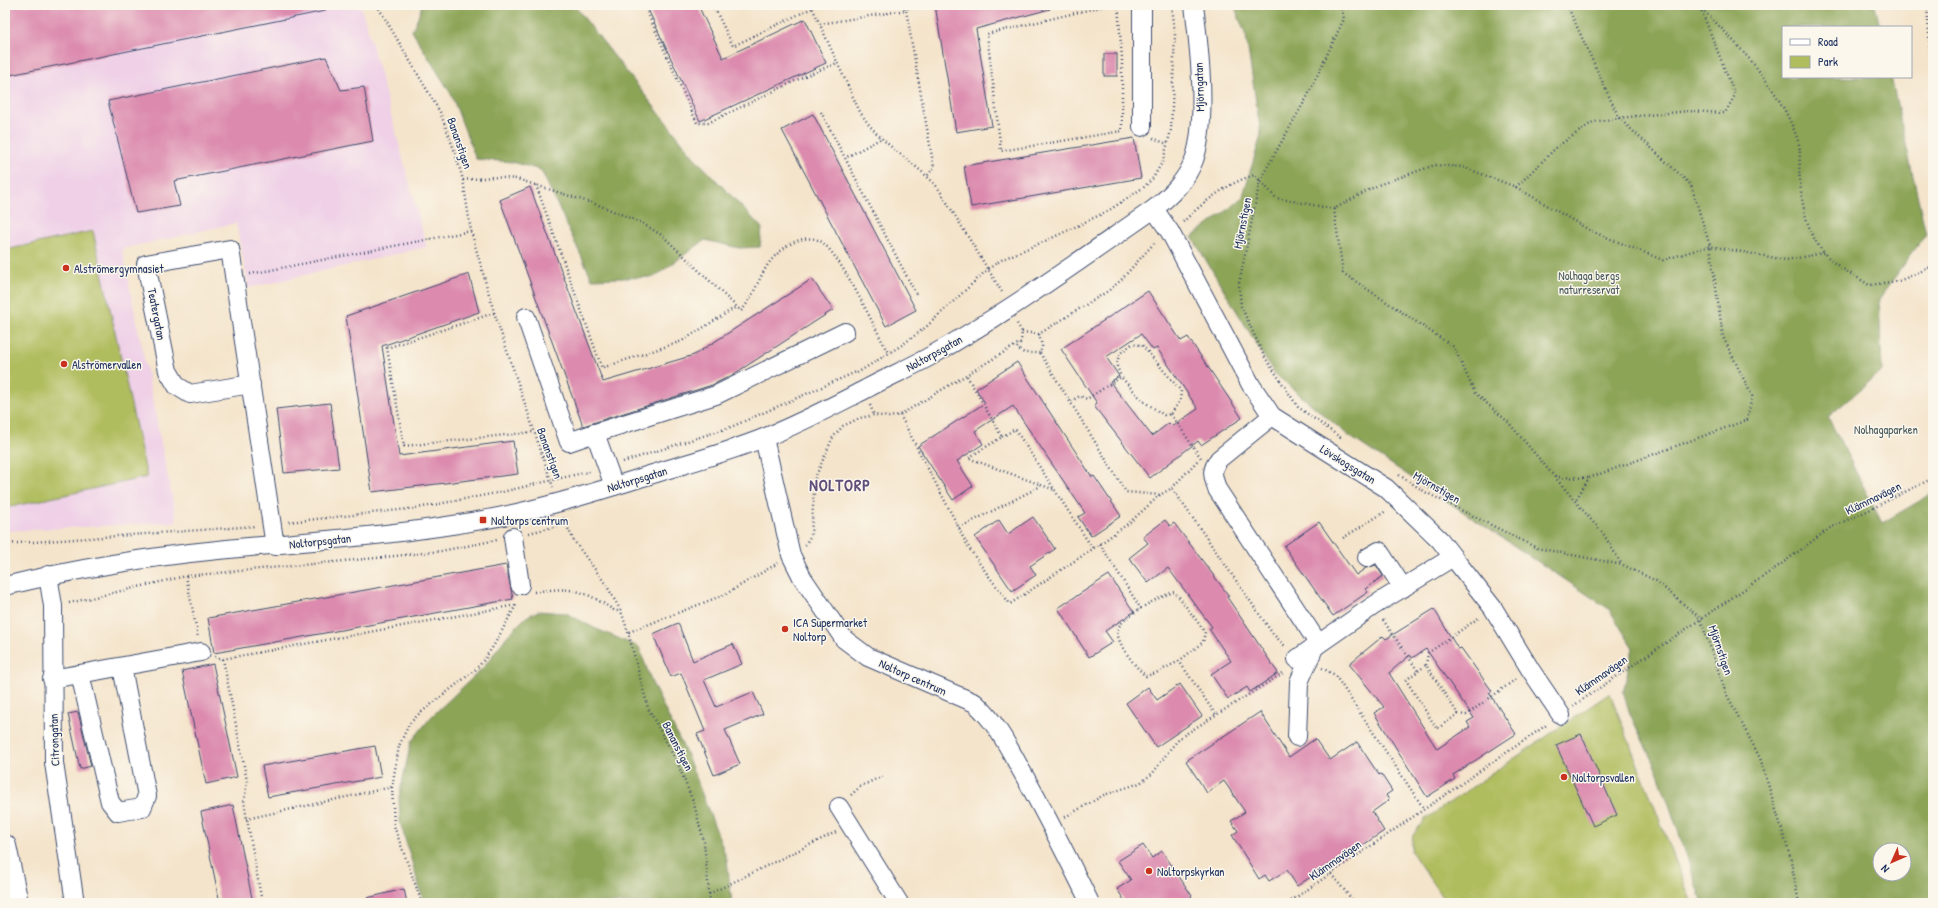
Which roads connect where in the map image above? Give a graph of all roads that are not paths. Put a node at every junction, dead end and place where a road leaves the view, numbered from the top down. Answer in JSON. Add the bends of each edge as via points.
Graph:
{"nodes":[{"id":1,"x":1142,"y":5,"type":"edge"},
{"id":2,"x":1194,"y":5,"type":"edge"},
{"id":3,"x":1142,"y":127,"type":"dead end"},
{"id":4,"x":1190,"y":168,"type":"joint"},
{"id":5,"x":1154,"y":209,"type":"junction"},
{"id":6,"x":526,"y":317,"type":"dead end"},
{"id":7,"x":844,"y":332,"type":"dead end"},
{"id":8,"x":250,"y":384,"type":"junction"},
{"id":9,"x":1272,"y":416,"type":"junction"},
{"id":10,"x":595,"y":433,"type":"junction"},
{"id":11,"x":764,"y":438,"type":"junction"},
{"id":12,"x":614,"y":486,"type":"junction"},
{"id":13,"x":513,"y":537,"type":"road end"},
{"id":14,"x":275,"y":546,"type":"junction"},
{"id":15,"x":1453,"y":556,"type":"junction"},
{"id":16,"x":1367,"y":558,"type":"dead end"},
{"id":17,"x":48,"y":575,"type":"junction"},
{"id":18,"x":5,"y":586,"type":"edge"},
{"id":19,"x":1403,"y":588,"type":"junction"},
{"id":20,"x":520,"y":590,"type":"road end"},
{"id":21,"x":1316,"y":645,"type":"junction"},
{"id":22,"x":201,"y":652,"type":"road end"},
{"id":23,"x":122,"y":666,"type":"junction"},
{"id":24,"x":80,"y":674,"type":"junction"},
{"id":25,"x":52,"y":679,"type":"junction"},
{"id":26,"x":1560,"y":715,"type":"road end"},
{"id":27,"x":1297,"y":737,"type":"dead end"},
{"id":28,"x":839,"y":807,"type":"road end"},
{"id":29,"x":5,"y":846,"type":"edge"},
{"id":30,"x":17,"y":903,"type":"edge"},
{"id":31,"x":76,"y":903,"type":"edge"},
{"id":32,"x":899,"y":903,"type":"edge"},
{"id":33,"x":1090,"y":903,"type":"edge"}],
"edges":[{"from":1,"to":3,"type":"street"},
{"from":2,"to":4,"type":"street","name":"Mjörngatan","via":[[1202,100],[1198,140]]},
{"from":4,"to":5,"type":"street","name":"Noltorpsgatan","via":[[1172,195]]},
{"from":5,"to":9,"type":"street","name":"Lövskogsgatan","via":[[1170,232],[1251,385]]},
{"from":5,"to":11,"type":"street","name":"Noltorpsgatan","via":[[1026,297],[926,358],[816,415]]},
{"from":6,"to":10,"type":"street","via":[[569,442]]},
{"from":7,"to":10,"type":"street","via":[[716,395]]},
{"from":8,"to":8,"type":"street","name":"Teatergatan","via":[[230,249],[146,264],[168,372],[177,386],[190,394]]},
{"from":8,"to":14,"type":"street","name":"Teatergatan"},
{"from":9,"to":15,"type":"street","name":"Lövskogsgatan","via":[[1386,488]]},
{"from":9,"to":21,"type":"street","via":[[1219,459],[1207,463],[1217,489]]},
{"from":10,"to":12,"type":"street"},
{"from":11,"to":12,"type":"street","name":"Noltorpsgatan"},
{"from":11,"to":33,"type":"street","name":"Noltorp centrum","via":[[791,556],[802,578],[844,639],[868,657],[975,703],[986,713],[1052,825]]},
{"from":12,"to":14,"type":"street","name":"Noltorpsgatan","via":[[559,503],[483,520]]},
{"from":13,"to":20,"type":"street"},
{"from":14,"to":17,"type":"street","name":"Noltorpsgatan","via":[[217,550]]},
{"from":15,"to":19,"type":"street"},
{"from":15,"to":26,"type":"street","name":"Lövskogsgatan","via":[[1493,608]]},
{"from":16,"to":19,"type":"street","via":[[1379,551]]},
{"from":17,"to":18,"type":"street","name":"Noltorpsgatan"},
{"from":17,"to":25,"type":"street","name":"Citrongatan","via":[[53,606]]},
{"from":19,"to":21,"type":"street"},
{"from":21,"to":27,"type":"street","via":[[1302,661]]},
{"from":22,"to":23,"type":"street"},
{"from":23,"to":24,"type":"street"},
{"from":23,"to":24,"type":"street","via":[[147,796],[142,808],[118,812],[110,802]]},
{"from":24,"to":25,"type":"street"},
{"from":25,"to":31,"type":"street","name":"Citrongatan","via":[[54,763]]},
{"from":28,"to":32,"type":"street"},
{"from":29,"to":30,"type":"main road"}]}
